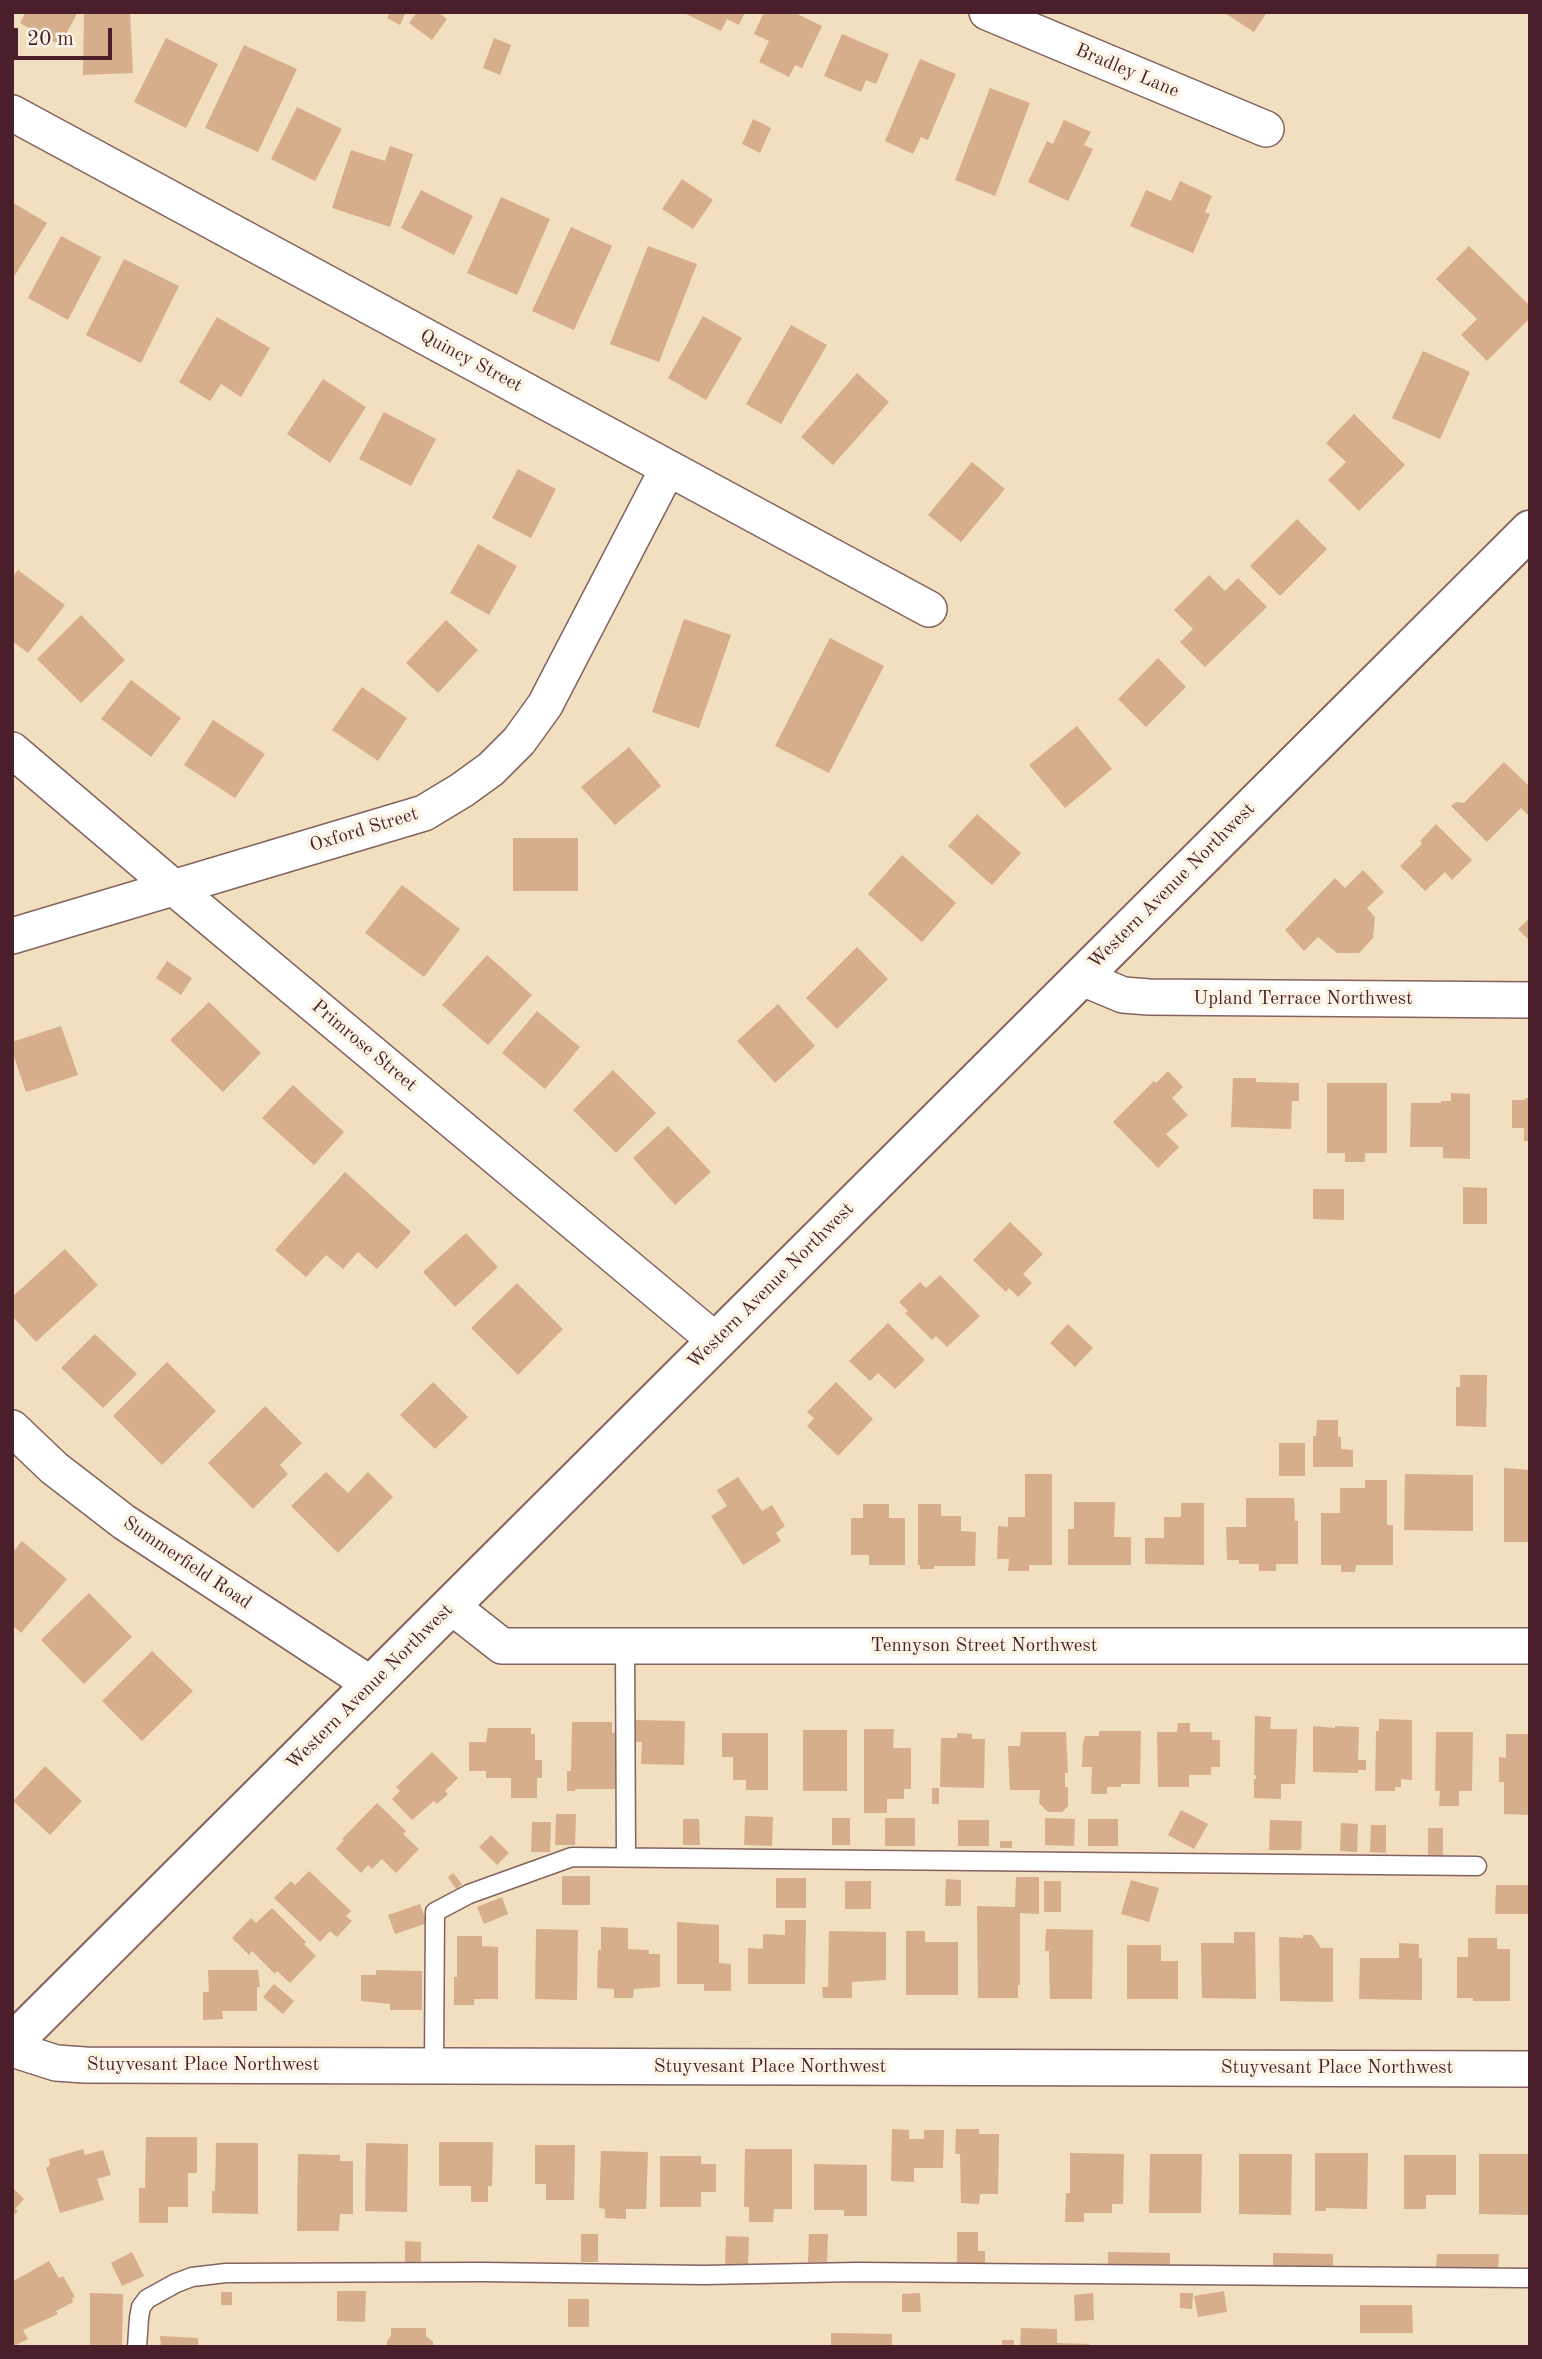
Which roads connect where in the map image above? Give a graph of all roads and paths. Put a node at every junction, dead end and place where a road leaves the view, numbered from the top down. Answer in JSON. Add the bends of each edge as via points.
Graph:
{"nodes":[{"id":1,"x":988,"y":12,"type":"edge"},
{"id":2,"x":12,"y":113,"type":"edge"},
{"id":3,"x":1266,"y":129,"type":"dead end"},
{"id":4,"x":668,"y":468,"type":"junction"},
{"id":5,"x":1530,"y":530,"type":"edge"},
{"id":6,"x":929,"y":609,"type":"dead end"},
{"id":7,"x":12,"y":750,"type":"edge"},
{"id":8,"x":173,"y":887,"type":"junction"},
{"id":9,"x":12,"y":936,"type":"edge"},
{"id":10,"x":1080,"y":977,"type":"junction"},
{"id":11,"x":1530,"y":1000,"type":"edge"},
{"id":12,"x":716,"y":1340,"type":"junction"},
{"id":13,"x":12,"y":1428,"type":"edge"},
{"id":14,"x":451,"y":1606,"type":"junction"},
{"id":15,"x":625,"y":1646,"type":"junction"},
{"id":16,"x":1530,"y":1646,"type":"edge"},
{"id":17,"x":372,"y":1685,"type":"junction"},
{"id":18,"x":626,"y":1858,"type":"junction"},
{"id":19,"x":1477,"y":1866,"type":"dead end"},
{"id":20,"x":12,"y":2043,"type":"edge"},
{"id":21,"x":12,"y":2049,"type":"edge"},
{"id":22,"x":434,"y":2066,"type":"junction"},
{"id":23,"x":1530,"y":2069,"type":"edge"},
{"id":24,"x":1530,"y":2278,"type":"edge"},
{"id":25,"x":137,"y":2347,"type":"edge"}],
"edges":[{"from":1,"to":3,"type":"street","name":"Bradley Lane"},
{"from":2,"to":4,"type":"street","name":"Quincy Street"},
{"from":4,"to":6,"type":"street","name":"Quincy Street"},
{"from":4,"to":8,"type":"street","name":"Oxford Street","via":[[545,705],[491,769],[424,813]]},
{"from":5,"to":10,"type":"street","name":"Western Avenue Northwest"},
{"from":7,"to":8,"type":"street","name":"Primrose Street"},
{"from":8,"to":9,"type":"street","name":"Oxford Street"},
{"from":8,"to":12,"type":"street","name":"Primrose Street"},
{"from":10,"to":11,"type":"street","name":"Upland Terrace Northwest","via":[[1123,995],[1149,997]]},
{"from":10,"to":12,"type":"street","name":"Western Avenue Northwest"},
{"from":12,"to":14,"type":"street","name":"Western Avenue Northwest"},
{"from":13,"to":17,"type":"street","name":"Summerfield Road","via":[[54,1468],[124,1522]]},
{"from":14,"to":15,"type":"street","name":"Tennyson Street Northwest","via":[[502,1646]]},
{"from":14,"to":17,"type":"street","name":"Western Avenue Northwest"},
{"from":15,"to":16,"type":"street","name":"Tennyson Street Northwest"},
{"from":15,"to":18,"type":"lane"},
{"from":17,"to":20,"type":"street","name":"Western Avenue Northwest"},
{"from":18,"to":19,"type":"lane"},
{"from":18,"to":22,"type":"lane","via":[[572,1857],[469,1894],[435,1912]]},
{"from":21,"to":22,"type":"street","name":"Stuyvesant Place Northwest","via":[[56,2063],[85,2065]]},
{"from":22,"to":23,"type":"street","name":"Stuyvesant Place Northwest"},
{"from":24,"to":25,"type":"lane","via":[[226,2273],[192,2277],[147,2299],[141,2307]]}]}
